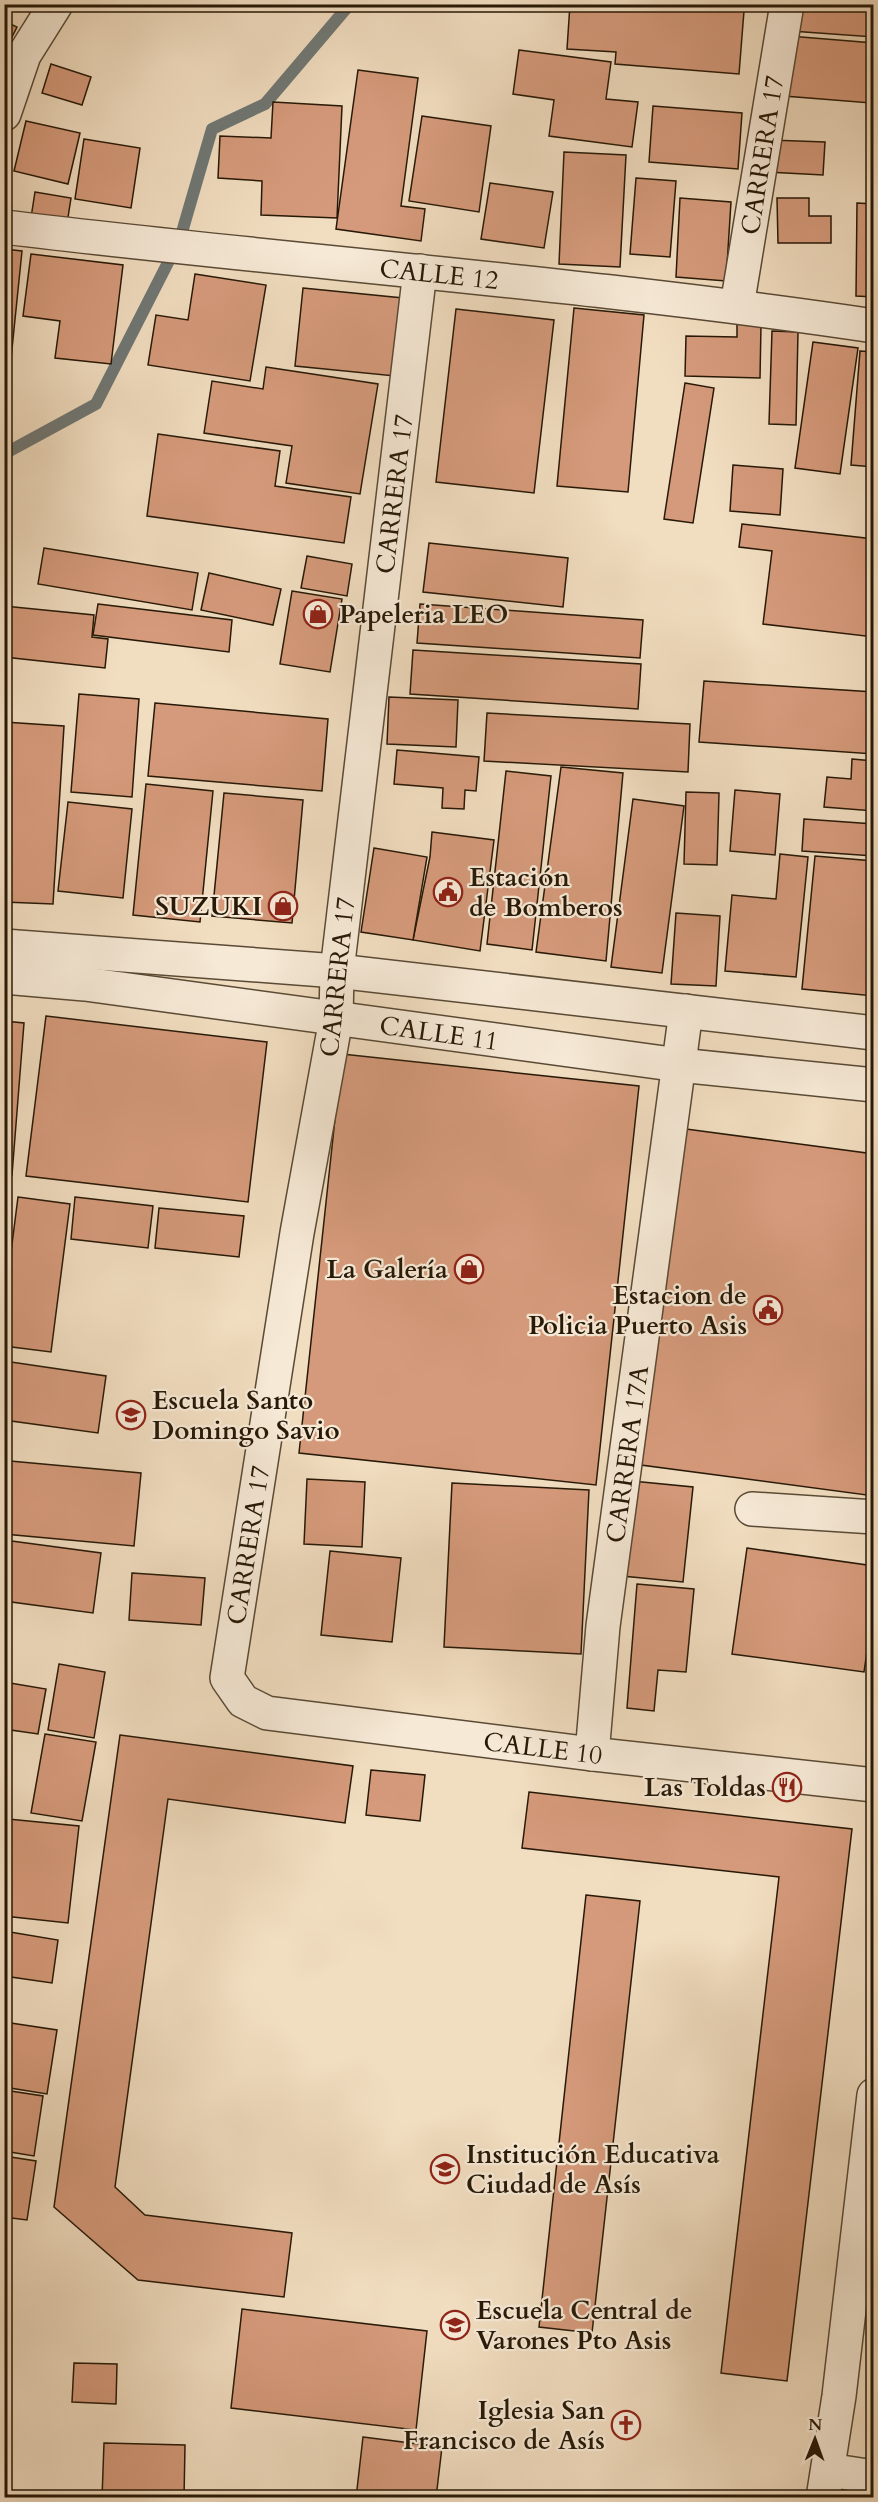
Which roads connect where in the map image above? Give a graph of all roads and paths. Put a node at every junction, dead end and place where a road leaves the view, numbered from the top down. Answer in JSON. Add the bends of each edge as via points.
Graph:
{"nodes":[{"id":1,"x":56,"y":4,"type":"edge"},
{"id":2,"x":787,"y":4,"type":"edge"},
{"id":3,"x":4,"y":114,"type":"edge"},
{"id":4,"x":4,"y":227,"type":"edge"},
{"id":5,"x":420,"y":271,"type":"junction"},
{"id":6,"x":737,"y":306,"type":"junction"},
{"id":7,"x":873,"y":326,"type":"edge"},
{"id":8,"x":4,"y":946,"type":"edge"},
{"id":9,"x":88,"y":952,"type":"junction"},
{"id":10,"x":337,"y":971,"type":"junction"},
{"id":11,"x":4,"y":976,"type":"edge"},
{"id":12,"x":85,"y":984,"type":"junction"},
{"id":13,"x":686,"y":1011,"type":"junction"},
{"id":14,"x":336,"y":1019,"type":"junction"},
{"id":15,"x":873,"y":1033,"type":"edge"},
{"id":16,"x":680,"y":1065,"type":"junction"},
{"id":17,"x":873,"y":1085,"type":"edge"},
{"id":18,"x":753,"y":1509,"type":"dead end"},
{"id":19,"x":873,"y":1517,"type":"edge"},
{"id":20,"x":227,"y":1678,"type":"joint"},
{"id":21,"x":592,"y":1754,"type":"junction"},
{"id":22,"x":873,"y":1785,"type":"edge"},
{"id":23,"x":872,"y":2115,"type":"edge"},
{"id":24,"x":872,"y":2478,"type":"edge"},
{"id":25,"x":825,"y":2484,"type":"edge"}],
"edges":[{"from":1,"to":3,"type":"street","via":[[24,55]]},
{"from":2,"to":6,"type":"street","name":"CARRERA 17"},
{"from":4,"to":5,"type":"street","name":"CALLE 12"},
{"from":5,"to":6,"type":"street","name":"CALLE 12"},
{"from":5,"to":10,"type":"street","name":"CARRERA 17"},
{"from":6,"to":7,"type":"street","name":"CALLE 12"},
{"from":8,"to":9,"type":"street","name":"CALLE 11"},
{"from":9,"to":10,"type":"street","name":"CALLE 11"},
{"from":9,"to":12,"type":"street"},
{"from":10,"to":13,"type":"street","name":"CALLE 11"},
{"from":10,"to":14,"type":"street","name":"CARRERA 17"},
{"from":11,"to":12,"type":"street","name":"CALLE 11"},
{"from":12,"to":14,"type":"street","name":"CALLE 11"},
{"from":13,"to":15,"type":"street","name":"CALLE 11"},
{"from":13,"to":16,"type":"street","name":"CARRERA 17A"},
{"from":14,"to":16,"type":"street","name":"CALLE 11"},
{"from":14,"to":20,"type":"street","name":"CARRERA 17","via":[[297,1233]]},
{"from":16,"to":17,"type":"street","name":"CALLE 11"},
{"from":16,"to":21,"type":"street","name":"CARRERA 17A","via":[[603,1626]]},
{"from":18,"to":19,"type":"street"},
{"from":20,"to":21,"type":"street","name":"CALLE 10","via":[[243,1701],[267,1713]]},
{"from":21,"to":22,"type":"street","name":"CALLE 10"},
{"from":23,"to":25,"type":"street"},
{"from":24,"to":25,"type":"street"}]}
